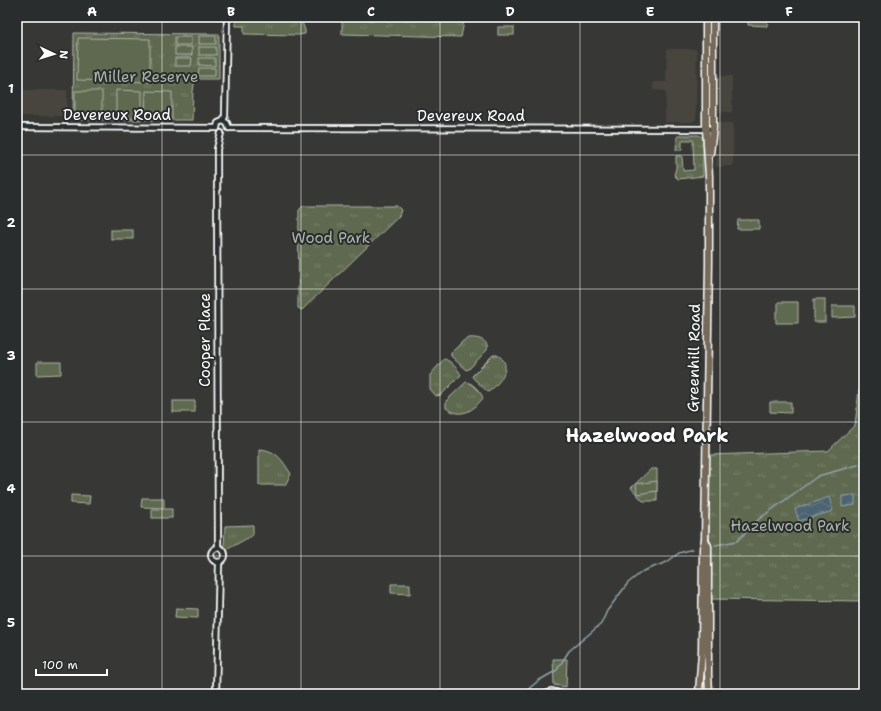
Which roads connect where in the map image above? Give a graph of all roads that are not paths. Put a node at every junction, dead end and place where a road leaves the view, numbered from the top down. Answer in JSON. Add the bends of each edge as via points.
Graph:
{"nodes":[{"id":1,"x":227,"y":17,"type":"edge"},
{"id":2,"x":706,"y":17,"type":"edge"},
{"id":3,"x":713,"y":17,"type":"edge"},
{"id":4,"x":223,"y":121,"type":"junction"},
{"id":5,"x":17,"y":127,"type":"edge"},
{"id":6,"x":217,"y":128,"type":"junction"},
{"id":7,"x":229,"y":128,"type":"junction"},
{"id":8,"x":706,"y":129,"type":"junction"},
{"id":9,"x":713,"y":129,"type":"junction"},
{"id":10,"x":221,"y":133,"type":"junction"},
{"id":11,"x":708,"y":176,"type":"junction"},
{"id":12,"x":705,"y":540,"type":"junction"},
{"id":13,"x":218,"y":548,"type":"junction"},
{"id":14,"x":219,"y":563,"type":"junction"},
{"id":15,"x":558,"y":693,"type":"edge"},
{"id":16,"x":698,"y":693,"type":"edge"},
{"id":17,"x":710,"y":693,"type":"edge"},
{"id":18,"x":216,"y":694,"type":"edge"},
{"id":19,"x":540,"y":694,"type":"edge"},
{"id":20,"x":544,"y":694,"type":"edge"},
{"id":21,"x":547,"y":694,"type":"edge"},
{"id":22,"x":563,"y":694,"type":"edge"}],
"edges":[{"from":1,"to":4,"type":"street","via":[[226,116]]},
{"from":2,"to":8,"type":"main road","name":"Greenhill Road"},
{"from":3,"to":9,"type":"main road","name":"Greenhill Road"},
{"from":4,"to":6,"type":"street","via":[[218,123]]},
{"from":4,"to":7,"type":"street"},
{"from":5,"to":6,"type":"street","name":"Devereux Road"},
{"from":6,"to":10,"type":"street"},
{"from":7,"to":8,"type":"street","name":"Devereux Road"},
{"from":7,"to":10,"type":"street"},
{"from":8,"to":9,"type":"street","name":"Devereux Road"},
{"from":8,"to":11,"type":"main road","name":"Greenhill Road"},
{"from":9,"to":11,"type":"main road","name":"Greenhill Road"},
{"from":10,"to":13,"type":"street","name":"Cooper Place","via":[[217,149]]},
{"from":11,"to":12,"type":"main road","name":"Greenhill Road"},
{"from":12,"to":16,"type":"main road","name":"Greenhill Road","via":[[702,652]]},
{"from":12,"to":17,"type":"main road","name":"Greenhill Road","via":[[708,546]]},
{"from":13,"to":14,"type":"street","via":[[225,554]]},
{"from":13,"to":14,"type":"street","via":[[212,550],[210,556],[213,561]]},
{"from":14,"to":18,"type":"street"},
{"from":15,"to":21,"type":"street","via":[[551,691]]},
{"from":15,"to":22,"type":"street"},
{"from":16,"to":17,"type":"main road"},
{"from":19,"to":20,"type":"street"}]}
